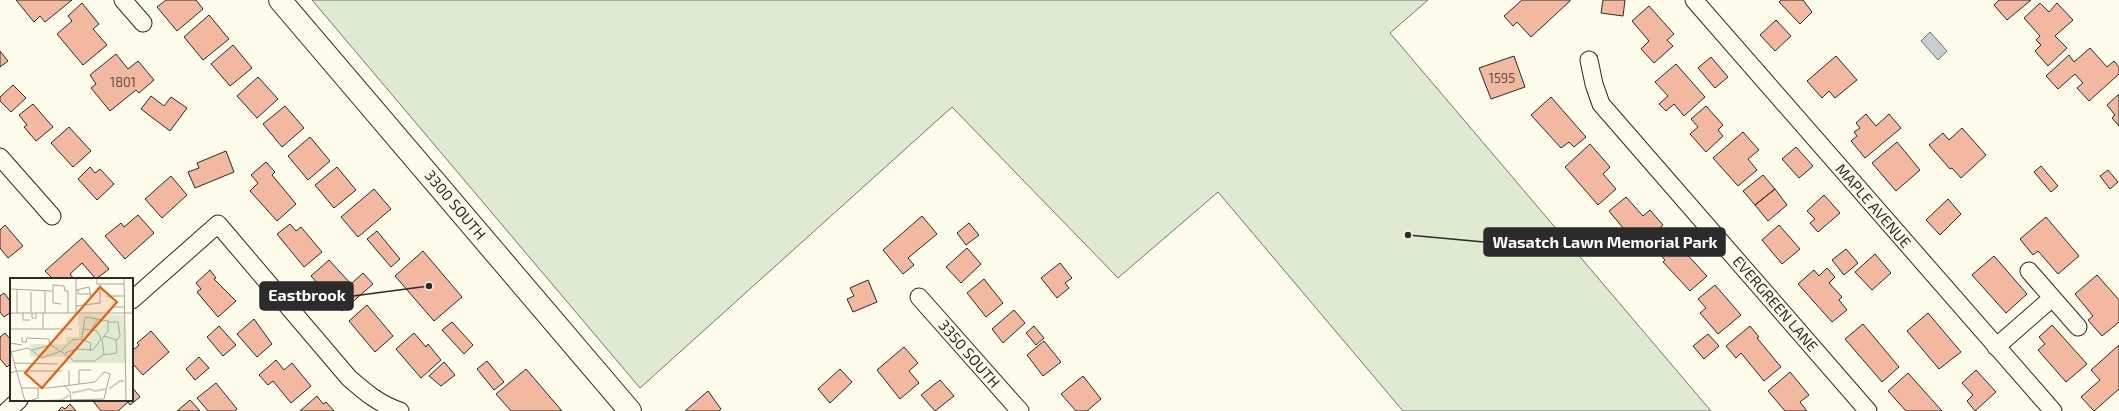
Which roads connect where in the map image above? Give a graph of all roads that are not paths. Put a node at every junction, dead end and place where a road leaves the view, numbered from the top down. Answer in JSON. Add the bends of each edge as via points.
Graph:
{"nodes":[{"id":1,"x":123,"y":0,"type":"edge"},
{"id":2,"x":280,"y":0,"type":"edge"},
{"id":3,"x":1694,"y":0,"type":"edge"},
{"id":4,"x":143,"y":24,"type":"dead end"},
{"id":5,"x":1589,"y":60,"type":"dead end"},
{"id":6,"x":0,"y":157,"type":"edge"},
{"id":7,"x":52,"y":216,"type":"dead end"},
{"id":8,"x":2029,"y":271,"type":"dead end"},
{"id":9,"x":919,"y":296,"type":"dead end"},
{"id":10,"x":2052,"y":298,"type":"junction"},
{"id":11,"x":133,"y":299,"type":"edge"},
{"id":12,"x":2078,"y":327,"type":"dead end"},
{"id":13,"x":1996,"y":348,"type":"junction"},
{"id":14,"x":18,"y":401,"type":"edge"},
{"id":15,"x":7,"y":411,"type":"edge"},
{"id":16,"x":400,"y":411,"type":"edge"},
{"id":17,"x":630,"y":411,"type":"edge"},
{"id":18,"x":1020,"y":411,"type":"edge"},
{"id":19,"x":1868,"y":411,"type":"edge"},
{"id":20,"x":2053,"y":411,"type":"edge"}],
"edges":[{"from":1,"to":4,"type":"street"},
{"from":2,"to":17,"type":"main road","name":"3300 SOUTH"},
{"from":3,"to":13,"type":"street","name":"MAPLE AVENUE"},
{"from":5,"to":19,"type":"street","name":"EVERGREEN LANE","via":[[1601,104]]},
{"from":6,"to":7,"type":"street"},
{"from":8,"to":10,"type":"street"},
{"from":9,"to":18,"type":"street","name":"3350 SOUTH"},
{"from":10,"to":12,"type":"street"},
{"from":10,"to":13,"type":"street"},
{"from":11,"to":16,"type":"street","via":[[218,224],[349,378],[383,405]]},
{"from":13,"to":20,"type":"street","name":"MAPLE AVENUE"},
{"from":14,"to":15,"type":"street"}]}
